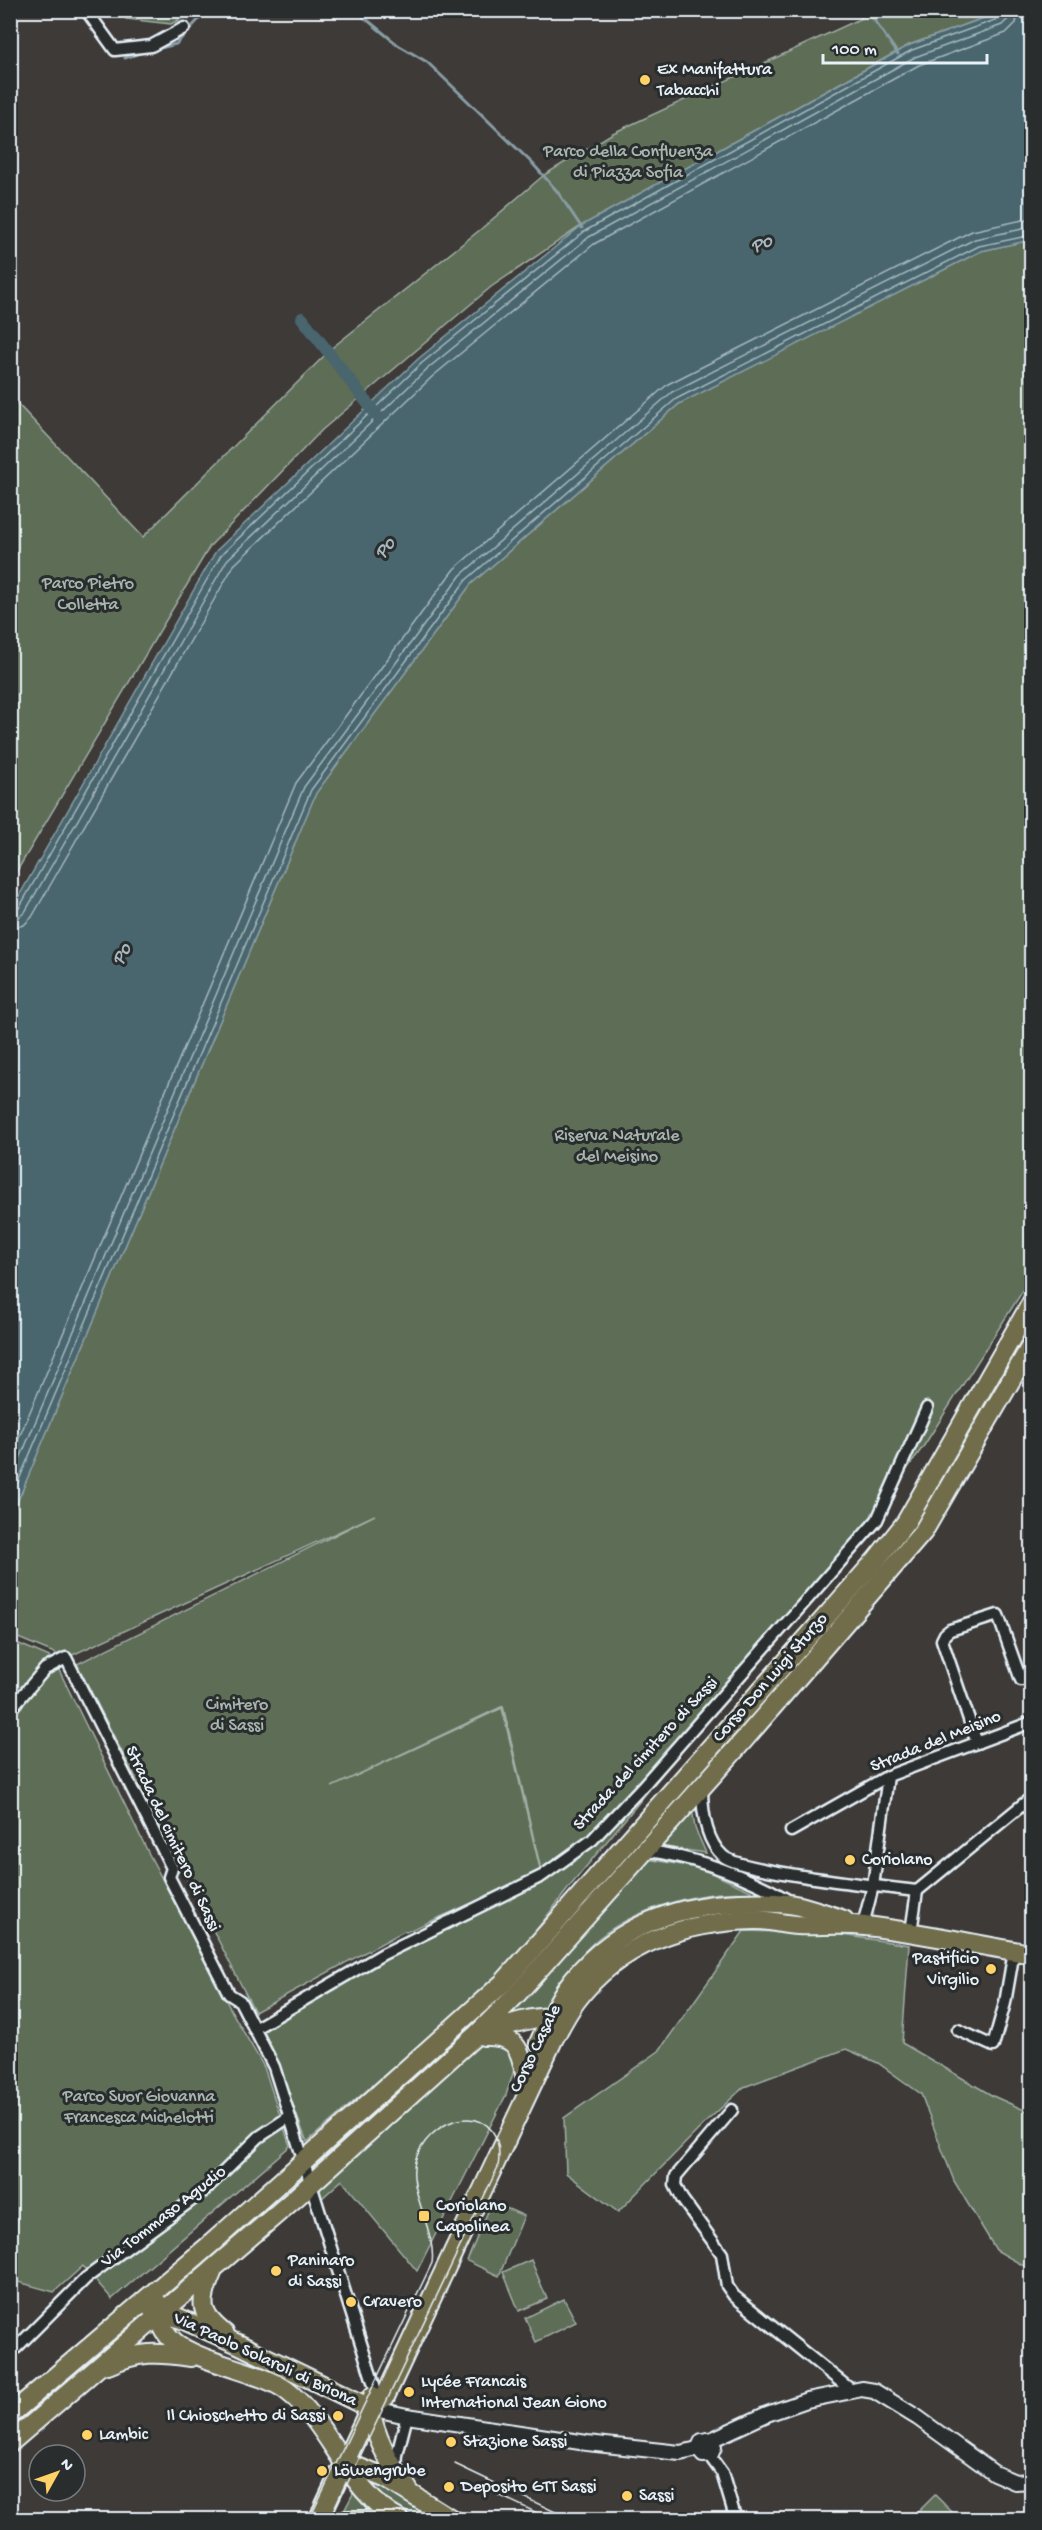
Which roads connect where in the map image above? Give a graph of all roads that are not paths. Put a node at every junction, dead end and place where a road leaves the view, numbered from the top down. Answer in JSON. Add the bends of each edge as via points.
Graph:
{"nodes":[{"id":1,"x":86,"y":10,"type":"edge"},
{"id":2,"x":184,"y":28,"type":"dead end"},
{"id":3,"x":1032,"y":1302,"type":"edge"},
{"id":4,"x":1032,"y":1344,"type":"edge"},
{"id":5,"x":1024,"y":1369,"type":"edge"},
{"id":6,"x":927,"y":1408,"type":"dead end"},
{"id":7,"x":1021,"y":1680,"type":"dead end"},
{"id":8,"x":10,"y":1710,"type":"edge"},
{"id":9,"x":1032,"y":1722,"type":"edge"},
{"id":10,"x":977,"y":1743,"type":"junction"},
{"id":11,"x":888,"y":1776,"type":"junction"},
{"id":12,"x":702,"y":1785,"type":"junction"},
{"id":13,"x":1032,"y":1797,"type":"edge"},
{"id":14,"x":791,"y":1831,"type":"dead end"},
{"id":15,"x":622,"y":1848,"type":"junction"},
{"id":16,"x":645,"y":1850,"type":"junction"},
{"id":17,"x":725,"y":1858,"type":"junction"},
{"id":18,"x":752,"y":1867,"type":"junction"},
{"id":19,"x":734,"y":1873,"type":"junction"},
{"id":20,"x":873,"y":1886,"type":"junction"},
{"id":21,"x":917,"y":1891,"type":"junction"},
{"id":22,"x":799,"y":1906,"type":"junction"},
{"id":23,"x":863,"y":1925,"type":"junction"},
{"id":24,"x":911,"y":1932,"type":"junction"},
{"id":25,"x":1023,"y":1952,"type":"edge"},
{"id":26,"x":571,"y":2009,"type":"junction"},
{"id":27,"x":551,"y":2018,"type":"junction"},
{"id":28,"x":254,"y":2029,"type":"junction"},
{"id":29,"x":958,"y":2030,"type":"dead end"},
{"id":30,"x":476,"y":2036,"type":"junction"},
{"id":31,"x":525,"y":2074,"type":"junction"},
{"id":32,"x":732,"y":2110,"type":"dead end"},
{"id":33,"x":289,"y":2117,"type":"junction"},
{"id":34,"x":303,"y":2160,"type":"junction"},
{"id":35,"x":310,"y":2184,"type":"junction"},
{"id":36,"x":213,"y":2270,"type":"junction"},
{"id":37,"x":162,"y":2285,"type":"junction"},
{"id":38,"x":135,"y":2307,"type":"junction"},
{"id":39,"x":161,"y":2313,"type":"junction"},
{"id":40,"x":238,"y":2344,"type":"junction"},
{"id":41,"x":10,"y":2354,"type":"edge"},
{"id":42,"x":209,"y":2360,"type":"junction"},
{"id":43,"x":92,"y":2372,"type":"junction"},
{"id":44,"x":375,"y":2388,"type":"junction"},
{"id":45,"x":850,"y":2390,"type":"junction"},
{"id":46,"x":370,"y":2408,"type":"junction"},
{"id":47,"x":10,"y":2415,"type":"edge"},
{"id":48,"x":407,"y":2416,"type":"junction"},
{"id":49,"x":10,"y":2443,"type":"edge"},
{"id":50,"x":705,"y":2448,"type":"junction"},
{"id":51,"x":345,"y":2462,"type":"junction"},
{"id":52,"x":396,"y":2472,"type":"junction"},
{"id":53,"x":1032,"y":2481,"type":"edge"},
{"id":54,"x":413,"y":2497,"type":"junction"},
{"id":55,"x":391,"y":2518,"type":"edge"},
{"id":56,"x":318,"y":2520,"type":"edge"},
{"id":57,"x":346,"y":2520,"type":"edge"},
{"id":58,"x":453,"y":2520,"type":"edge"},
{"id":59,"x":736,"y":2520,"type":"edge"}],
"edges":[{"from":1,"to":2,"type":"street","via":[[115,50],[151,46]]},
{"from":3,"to":15,"type":"main road","name":"Corso Don Luigi Sturzo","via":[[906,1522]]},
{"from":4,"to":5,"type":"main road","name":"Corso Don Luigi Sturzo"},
{"from":5,"to":12,"type":"main road","name":"Corso Don Luigi Sturzo","via":[[923,1532]]},
{"from":6,"to":28,"type":"street","name":"Strada del cimitero di Sassi","via":[[877,1520],[592,1840],[542,1876],[383,1954]]},
{"from":7,"to":10,"type":"street","via":[[998,1616],[945,1634],[942,1640]]},
{"from":8,"to":28,"type":"street","name":"Strada del cimitero di Sassi","via":[[45,1669],[66,1658],[172,1868],[169,1877],[229,1994],[240,2001]]},
{"from":9,"to":10,"type":"street","name":"Strada del Meisino"},
{"from":10,"to":11,"type":"street","name":"Strada del Meisino"},
{"from":11,"to":14,"type":"street","name":"Strada del Meisino"},
{"from":11,"to":20,"type":"street"},
{"from":12,"to":16,"type":"main road","name":"Corso Don Luigi Sturzo"},
{"from":12,"to":17,"type":"street","via":[[703,1813],[713,1845]]},
{"from":13,"to":21,"type":"street"},
{"from":15,"to":16,"type":"street"},
{"from":15,"to":34,"type":"main road","name":"Corso Don Luigi Sturzo","via":[[503,1983]]},
{"from":16,"to":19,"type":"street"},
{"from":16,"to":30,"type":"main road","name":"Corso Don Luigi Sturzo"},
{"from":17,"to":18,"type":"street"},
{"from":17,"to":19,"type":"street"},
{"from":18,"to":19,"type":"street"},
{"from":18,"to":20,"type":"street"},
{"from":19,"to":22,"type":"street"},
{"from":20,"to":21,"type":"street"},
{"from":20,"to":23,"type":"street"},
{"from":21,"to":24,"type":"street"},
{"from":22,"to":23,"type":"main road","name":"Corso Casale"},
{"from":22,"to":27,"type":"main road","name":"Corso Casale","via":[[760,1902],[717,1904],[649,1920],[594,1956],[567,1988]]},
{"from":23,"to":24,"type":"main road","name":"Corso Casale"},
{"from":23,"to":26,"type":"main road","name":"Corso Casale","via":[[720,1921],[669,1932],[613,1963]]},
{"from":24,"to":25,"type":"main road","name":"Corso Casale"},
{"from":25,"to":29,"type":"street","name":"Corso Casale","via":[[993,2046]]},
{"from":26,"to":27,"type":"main road"},
{"from":26,"to":46,"type":"main road","name":"Corso Casale","via":[[385,2397]]},
{"from":27,"to":30,"type":"main road","via":[[516,2022]]},
{"from":27,"to":31,"type":"main road","name":"Corso Casale"},
{"from":28,"to":33,"type":"street","name":"Strada del cimitero di Sassi","via":[[274,2067]]},
{"from":30,"to":31,"type":"main road","via":[[496,2035],[511,2041],[520,2052]]},
{"from":30,"to":35,"type":"main road"},
{"from":31,"to":44,"type":"main road","name":"Corso Casale"},
{"from":32,"to":45,"type":"street","via":[[676,2176],[675,2185],[722,2254],[727,2286],[734,2296]]},
{"from":33,"to":34,"type":"street"},
{"from":33,"to":41,"type":"street","name":"Via Tommaso Agudio","via":[[259,2137],[203,2192],[86,2278]]},
{"from":34,"to":35,"type":"street"},
{"from":34,"to":37,"type":"main road"},
{"from":35,"to":36,"type":"main road"},
{"from":35,"to":44,"type":"street"},
{"from":36,"to":39,"type":"main road"},
{"from":36,"to":40,"type":"main road","via":[[203,2310],[217,2328]]},
{"from":37,"to":38,"type":"main road"},
{"from":37,"to":39,"type":"main road","name":"Via Paolo Solaroli di Briona"},
{"from":38,"to":39,"type":"main road","name":"Via Paolo Solaroli di Briona"},
{"from":38,"to":47,"type":"main road"},
{"from":39,"to":40,"type":"main road","name":"Via Paolo Solaroli di Briona"},
{"from":39,"to":42,"type":"main road","name":"Via Paolo Solaroli di Briona","via":[[171,2340]]},
{"from":39,"to":43,"type":"main road"},
{"from":40,"to":46,"type":"main road","name":"Via Paolo Solaroli di Briona"},
{"from":42,"to":43,"type":"main road","via":[[150,2352],[128,2356]]},
{"from":42,"to":51,"type":"main road","name":"Via Paolo Solaroli di Briona","via":[[260,2376],[288,2391]]},
{"from":43,"to":49,"type":"main road"},
{"from":44,"to":46,"type":"main road","name":"Corso Casale"},
{"from":45,"to":50,"type":"street","via":[[807,2400]]},
{"from":45,"to":53,"type":"street","via":[[874,2391],[994,2473],[1015,2482]]},
{"from":46,"to":48,"type":"street"},
{"from":46,"to":51,"type":"main road","name":"Corso Casale"},
{"from":46,"to":52,"type":"main road","via":[[374,2429]]},
{"from":48,"to":50,"type":"street","via":[[680,2453]]},
{"from":48,"to":52,"type":"street"},
{"from":50,"to":59,"type":"street","via":[[722,2473]]},
{"from":51,"to":54,"type":"main road","via":[[387,2479]]},
{"from":51,"to":55,"type":"main road","name":"Via Paolo Solaroli di Briona"},
{"from":51,"to":56,"type":"main road","name":"Corso Casale"},
{"from":52,"to":54,"type":"main road"},
{"from":54,"to":58,"type":"main road"},
{"from":55,"to":57,"type":"main road"}]}
